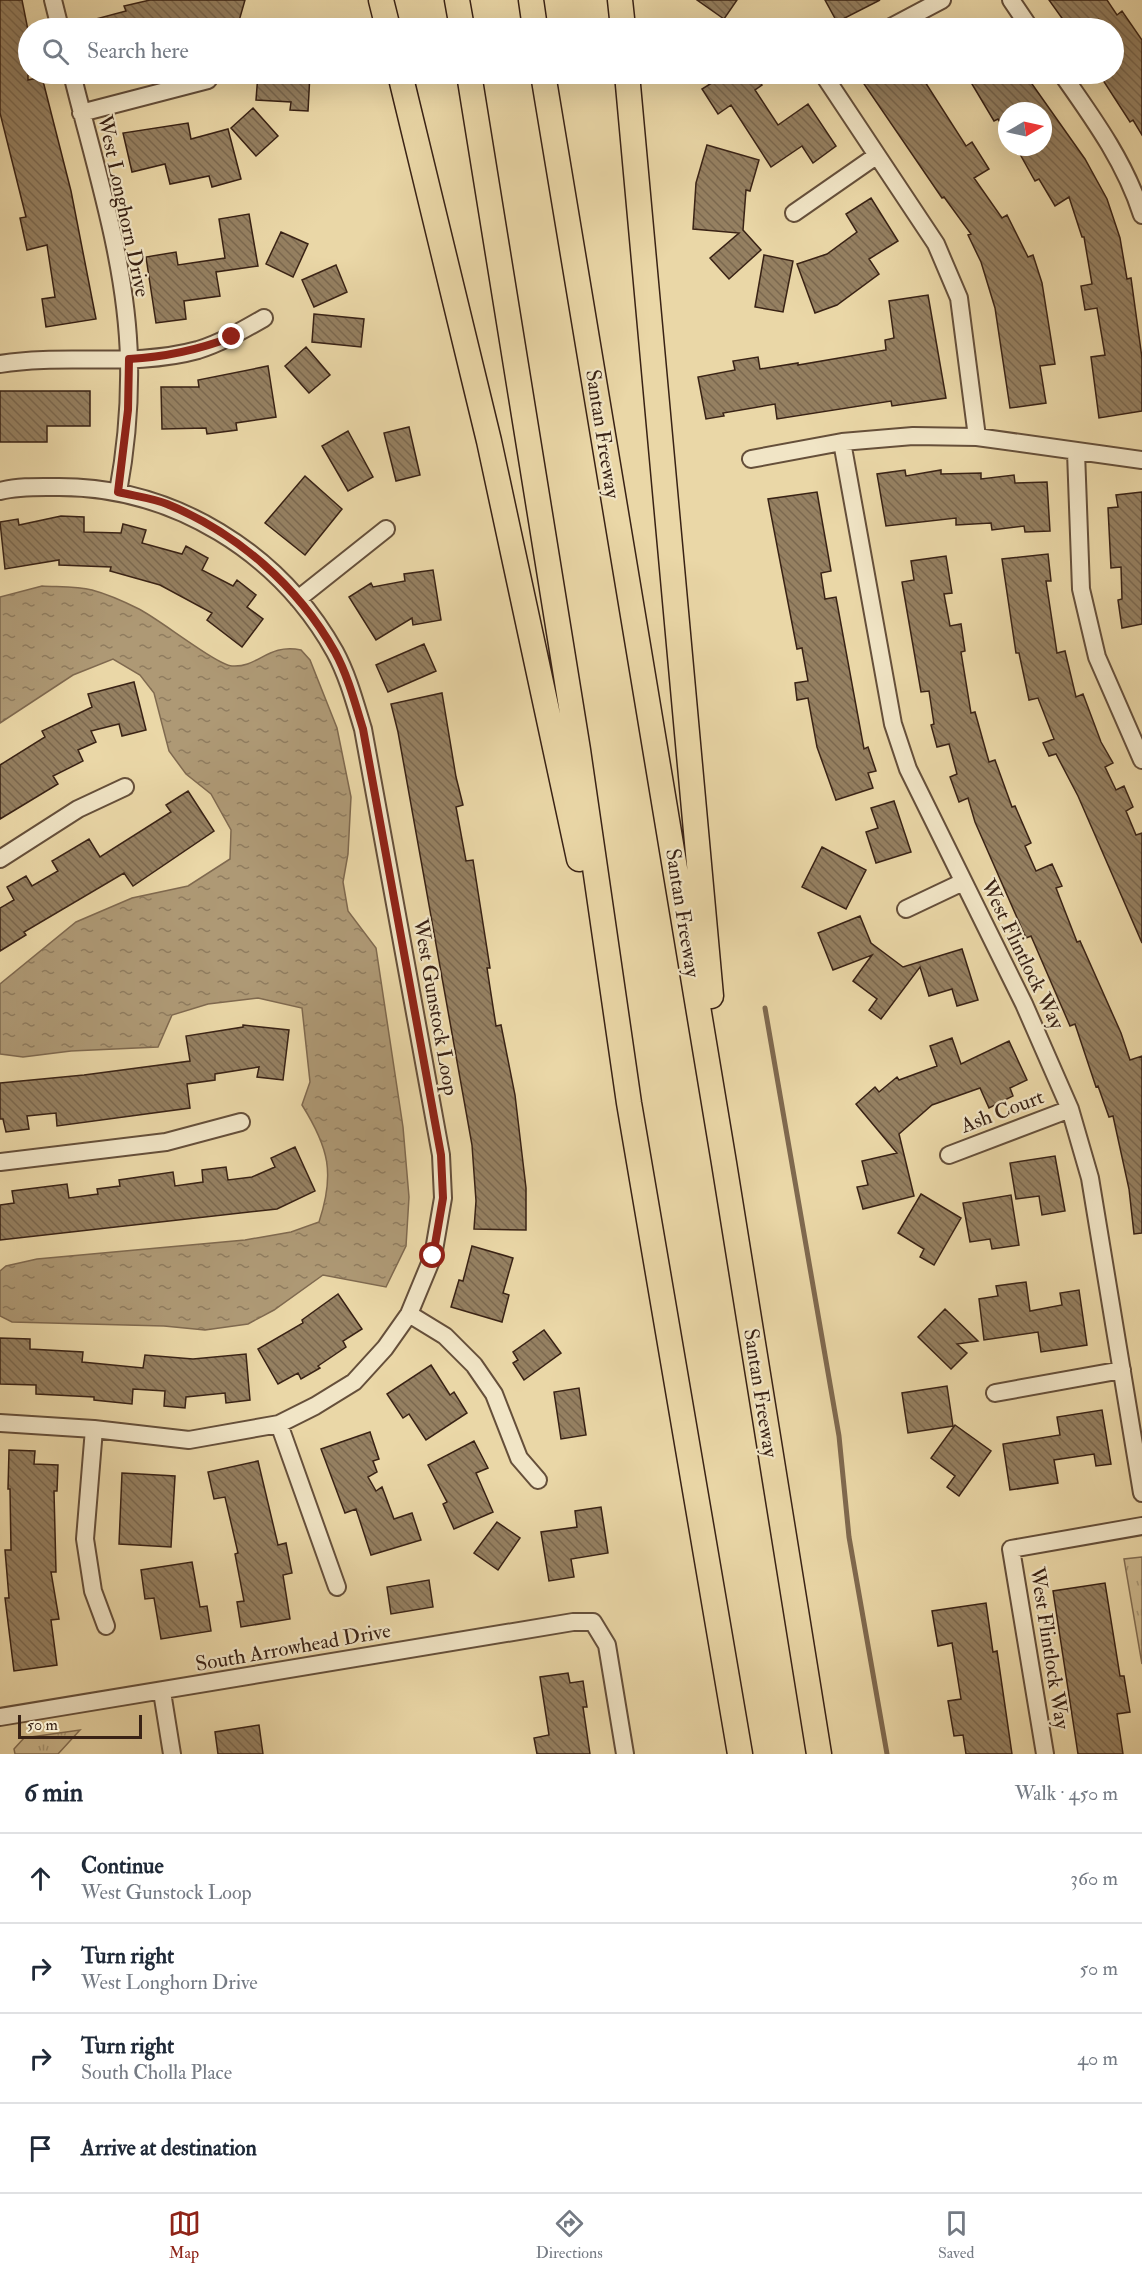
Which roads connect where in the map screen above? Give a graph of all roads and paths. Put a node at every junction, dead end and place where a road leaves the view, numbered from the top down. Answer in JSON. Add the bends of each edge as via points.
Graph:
{"nodes":[{"id":1,"x":53,"y":0,"type":"edge"},
{"id":2,"x":381,"y":0,"type":"edge"},
{"id":3,"x":457,"y":0,"type":"edge"},
{"id":4,"x":531,"y":0,"type":"edge"},
{"id":5,"x":620,"y":0,"type":"edge"},
{"id":6,"x":942,"y":0,"type":"edge"},
{"id":7,"x":1011,"y":0,"type":"edge"},
{"id":8,"x":58,"y":18,"type":"edge"},
{"id":9,"x":386,"y":18,"type":"edge"},
{"id":10,"x":460,"y":18,"type":"edge"},
{"id":11,"x":534,"y":18,"type":"edge"},
{"id":12,"x":622,"y":18,"type":"edge"},
{"id":13,"x":908,"y":18,"type":"edge"},
{"id":14,"x":1023,"y":18,"type":"edge"},
{"id":15,"x":74,"y":84,"type":"edge"},
{"id":16,"x":193,"y":84,"type":"edge"},
{"id":17,"x":402,"y":84,"type":"edge"},
{"id":18,"x":471,"y":84,"type":"edge"},
{"id":19,"x":545,"y":84,"type":"edge"},
{"id":20,"x":628,"y":84,"type":"edge"},
{"id":21,"x":829,"y":84,"type":"edge"},
{"id":22,"x":1069,"y":84,"type":"edge"},
{"id":23,"x":81,"y":113,"type":"junction"},
{"id":24,"x":876,"y":156,"type":"junction"},
{"id":25,"x":794,"y":213,"type":"dead end"},
{"id":26,"x":1142,"y":214,"type":"edge"},
{"id":27,"x":264,"y":318,"type":"dead end"},
{"id":28,"x":129,"y":359,"type":"junction"},
{"id":29,"x":0,"y":364,"type":"edge"},
{"id":30,"x":977,"y":437,"type":"junction"},
{"id":31,"x":842,"y":442,"type":"junction"},
{"id":32,"x":1076,"y":452,"type":"junction"},
{"id":33,"x":751,"y":459,"type":"dead end"},
{"id":34,"x":1142,"y":460,"type":"edge"},
{"id":35,"x":0,"y":491,"type":"edge"},
{"id":36,"x":118,"y":492,"type":"junction"},
{"id":37,"x":386,"y":529,"type":"dead end"},
{"id":38,"x":298,"y":599,"type":"junction"},
{"id":39,"x":1135,"y":726,"type":"edge"},
{"id":40,"x":1142,"y":760,"type":"edge"},
{"id":41,"x":125,"y":787,"type":"dead end"},
{"id":42,"x":0,"y":859,"type":"edge"},
{"id":43,"x":963,"y":882,"type":"junction"},
{"id":44,"x":906,"y":909,"type":"dead end"},
{"id":45,"x":628,"y":1103,"type":"junction"},
{"id":46,"x":1070,"y":1109,"type":"junction"},
{"id":47,"x":241,"y":1122,"type":"dead end"},
{"id":48,"x":949,"y":1155,"type":"dead end"},
{"id":49,"x":0,"y":1162,"type":"edge"},
{"id":50,"x":724,"y":1163,"type":"junction"},
{"id":51,"x":409,"y":1314,"type":"junction"},
{"id":52,"x":1122,"y":1370,"type":"junction"},
{"id":53,"x":995,"y":1393,"type":"dead end"},
{"id":54,"x":0,"y":1423,"type":"edge"},
{"id":55,"x":279,"y":1424,"type":"junction"},
{"id":56,"x":94,"y":1429,"type":"junction"},
{"id":57,"x":537,"y":1480,"type":"dead end"},
{"id":58,"x":1142,"y":1493,"type":"edge"},
{"id":59,"x":1142,"y":1526,"type":"edge"},
{"id":60,"x":337,"y":1587,"type":"dead end"},
{"id":61,"x":106,"y":1626,"type":"dead end"},
{"id":62,"x":162,"y":1692,"type":"junction"},
{"id":63,"x":0,"y":1718,"type":"edge"},
{"id":64,"x":172,"y":1754,"type":"edge"},
{"id":65,"x":626,"y":1754,"type":"edge"},
{"id":66,"x":740,"y":1754,"type":"edge"},
{"id":67,"x":819,"y":1754,"type":"edge"},
{"id":68,"x":1045,"y":1754,"type":"edge"}],
"edges":[{"from":1,"to":8,"type":"street"},
{"from":2,"to":9,"type":"highway"},
{"from":3,"to":10,"type":"highway"},
{"from":4,"to":11,"type":"highway"},
{"from":5,"to":12,"type":"highway"},
{"from":6,"to":13,"type":"street"},
{"from":7,"to":14,"type":"street"},
{"from":15,"to":23,"type":"street","name":"West Longhorn Drive"},
{"from":16,"to":23,"type":"street"},
{"from":17,"to":45,"type":"highway","via":[[543,684]]},
{"from":18,"to":45,"type":"highway","via":[[578,750]]},
{"from":19,"to":50,"type":"highway","name":"Santan Freeway"},
{"from":20,"to":50,"type":"highway"},
{"from":21,"to":24,"type":"street"},
{"from":22,"to":26,"type":"street","via":[[1133,187]]},
{"from":23,"to":28,"type":"street","name":"West Longhorn Drive","via":[[120,272]]},
{"from":24,"to":25,"type":"street"},
{"from":24,"to":30,"type":"street","via":[[936,244],[959,298]]},
{"from":27,"to":28,"type":"street","via":[[232,337],[197,350]]},
{"from":28,"to":29,"type":"street","via":[[31,359]]},
{"from":28,"to":36,"type":"street","name":"West Longhorn Drive","via":[[128,410]]},
{"from":30,"to":31,"type":"street","via":[[913,436]]},
{"from":30,"to":32,"type":"street"},
{"from":31,"to":33,"type":"street"},
{"from":31,"to":43,"type":"street","name":"West Flintlock Way","via":[[893,724],[908,769]]},
{"from":32,"to":34,"type":"street"},
{"from":32,"to":39,"type":"street","via":[[1082,589],[1097,657]]},
{"from":35,"to":36,"type":"street","name":"West Gunstock Loop","via":[[85,487]]},
{"from":36,"to":38,"type":"street","name":"West Gunstock Loop","via":[[165,504],[216,528],[260,560]]},
{"from":37,"to":38,"type":"street"},
{"from":38,"to":51,"type":"street","name":"West Gunstock Loop","via":[[335,651],[363,729],[441,1155],[443,1198],[433,1256]]},
{"from":39,"to":40,"type":"street"},
{"from":41,"to":42,"type":"street","via":[[78,809]]},
{"from":43,"to":44,"type":"street"},
{"from":43,"to":46,"type":"street","name":"West Flintlock Way","via":[[1024,1004]]},
{"from":45,"to":66,"type":"highway"},
{"from":46,"to":48,"type":"street","name":"Ash Court"},
{"from":46,"to":52,"type":"street","name":"West Flintlock Way","via":[[1090,1178]]},
{"from":47,"to":49,"type":"street","via":[[166,1142]]},
{"from":50,"to":67,"type":"highway","name":"Santan Freeway"},
{"from":51,"to":55,"type":"street","name":"West Gunstock Loop","via":[[354,1382]]},
{"from":51,"to":57,"type":"street","via":[[445,1336],[474,1365],[494,1394],[519,1458]]},
{"from":52,"to":53,"type":"street"},
{"from":52,"to":58,"type":"street","name":"West Flintlock Way"},
{"from":54,"to":56,"type":"street","name":"West Gunstock Loop"},
{"from":55,"to":56,"type":"street","name":"West Gunstock Loop","via":[[189,1440]]},
{"from":55,"to":60,"type":"street"},
{"from":56,"to":61,"type":"street","via":[[85,1539],[93,1591]]},
{"from":59,"to":68,"type":"street","name":"West Flintlock Way","via":[[1011,1549]]},
{"from":62,"to":63,"type":"street","name":"South Arrowhead Drive"},
{"from":62,"to":64,"type":"street"},
{"from":62,"to":65,"type":"street","name":"South Arrowhead Drive","via":[[573,1622],[593,1622],[607,1645]]}]}
